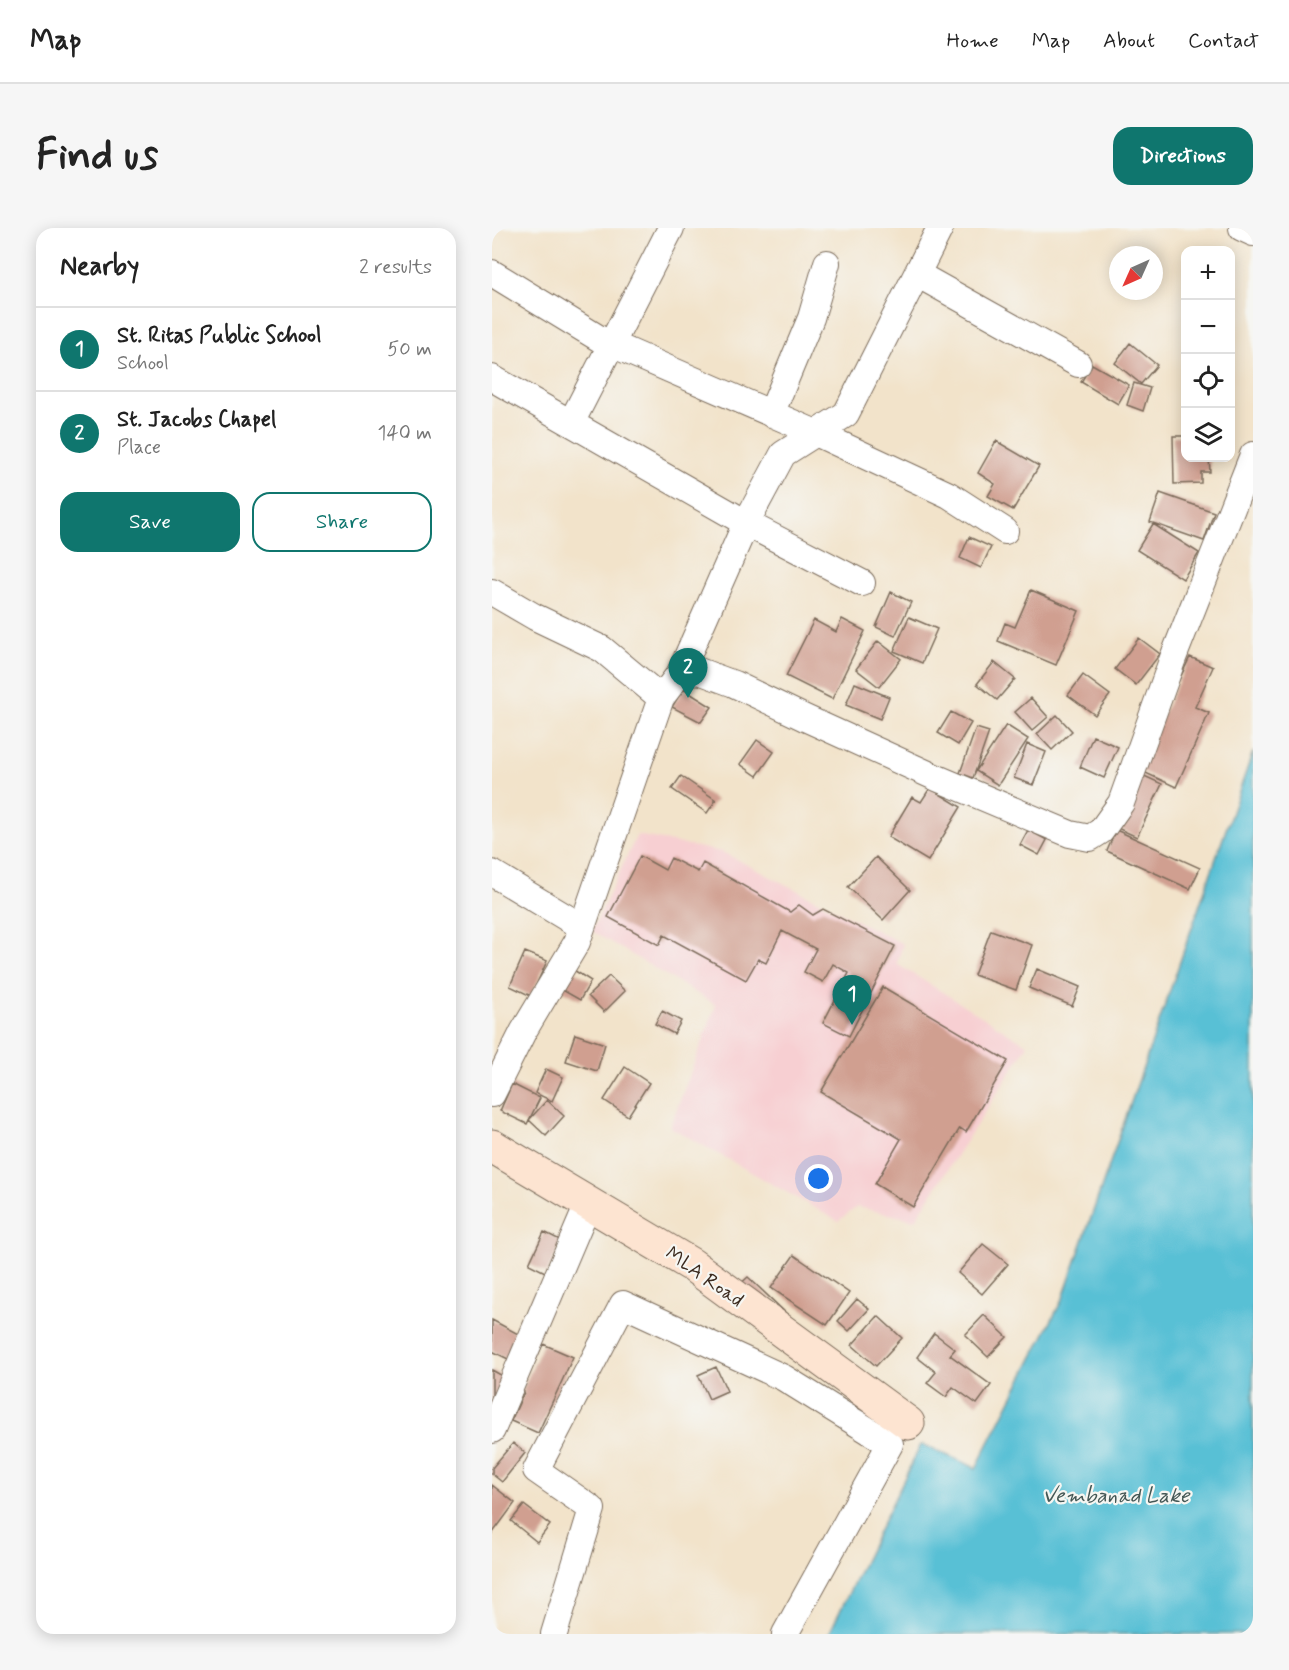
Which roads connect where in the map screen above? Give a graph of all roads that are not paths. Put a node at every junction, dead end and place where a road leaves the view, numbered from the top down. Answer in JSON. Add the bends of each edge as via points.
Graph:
{"nodes":[{"id":1,"x":671,"y":228,"type":"edge"},
{"id":2,"x":940,"y":228,"type":"edge"},
{"id":3,"x":1242,"y":228,"type":"edge"},
{"id":4,"x":1253,"y":233,"type":"edge"},
{"id":5,"x":827,"y":263,"type":"dead end"},
{"id":6,"x":492,"y":273,"type":"edge"},
{"id":7,"x":917,"y":274,"type":"junction"},
{"id":8,"x":611,"y":344,"type":"junction"},
{"id":9,"x":1078,"y":364,"type":"dead end"},
{"id":10,"x":492,"y":378,"type":"edge"},
{"id":11,"x":771,"y":414,"type":"junction"},
{"id":12,"x":571,"y":423,"type":"junction"},
{"id":13,"x":816,"y":433,"type":"junction"},
{"id":14,"x":1253,"y":455,"type":"edge"},
{"id":15,"x":746,"y":523,"type":"junction"},
{"id":16,"x":1005,"y":531,"type":"dead end"},
{"id":17,"x":862,"y":583,"type":"dead end"},
{"id":18,"x":492,"y":592,"type":"edge"},
{"id":19,"x":680,"y":673,"type":"junction"},
{"id":20,"x":661,"y":698,"type":"junction"},
{"id":21,"x":492,"y":873,"type":"edge"},
{"id":22,"x":582,"y":927,"type":"junction"},
{"id":23,"x":492,"y":1094,"type":"edge"},
{"id":24,"x":492,"y":1146,"type":"edge"},
{"id":25,"x":589,"y":1202,"type":"junction"},
{"id":26,"x":908,"y":1423,"type":"dead end"},
{"id":27,"x":492,"y":1430,"type":"edge"},
{"id":28,"x":554,"y":1634,"type":"edge"},
{"id":29,"x":785,"y":1634,"type":"edge"}],
"edges":[{"from":1,"to":8,"type":"street"},
{"from":2,"to":7,"type":"street"},
{"from":3,"to":4,"type":"street"},
{"from":5,"to":11,"type":"street","via":[[811,318]]},
{"from":6,"to":8,"type":"street"},
{"from":7,"to":9,"type":"street"},
{"from":7,"to":13,"type":"street","via":[[846,414]]},
{"from":8,"to":11,"type":"street"},
{"from":8,"to":12,"type":"street"},
{"from":10,"to":12,"type":"street"},
{"from":11,"to":13,"type":"street"},
{"from":12,"to":15,"type":"street"},
{"from":13,"to":15,"type":"street","via":[[783,454]]},
{"from":13,"to":16,"type":"street","via":[[949,495]]},
{"from":14,"to":19,"type":"street","via":[[1121,803],[1101,831],[1089,838],[1070,834],[937,778],[734,684],[699,671]]},
{"from":15,"to":17,"type":"street"},
{"from":15,"to":19,"type":"street"},
{"from":18,"to":20,"type":"street","via":[[602,649]]},
{"from":19,"to":20,"type":"street"},
{"from":20,"to":22,"type":"street"},
{"from":21,"to":22,"type":"street"},
{"from":22,"to":23,"type":"street"},
{"from":24,"to":25,"type":"street","name":"MLA Road"},
{"from":25,"to":26,"type":"street","name":"MLA Road","via":[[692,1265]]},
{"from":25,"to":27,"type":"street"},
{"from":28,"to":29,"type":"street","via":[[592,1509],[536,1470],[623,1304],[784,1378],[890,1444]]}]}
